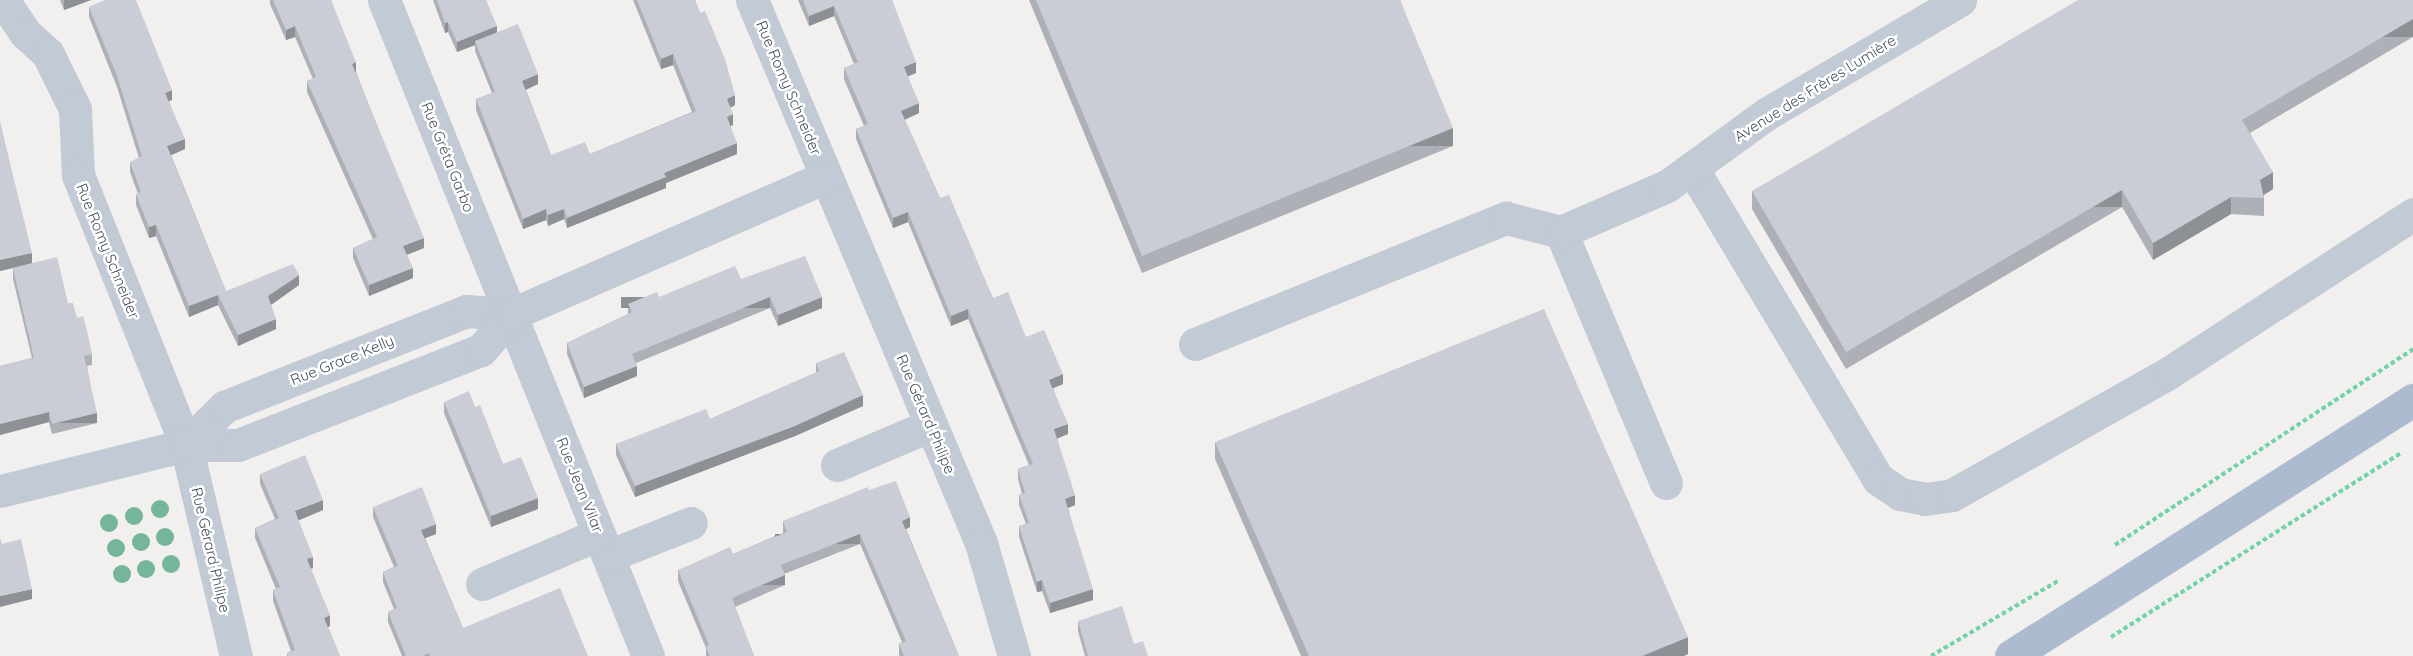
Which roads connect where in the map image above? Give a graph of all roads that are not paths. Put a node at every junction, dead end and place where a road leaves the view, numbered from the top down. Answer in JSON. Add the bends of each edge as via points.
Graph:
{"nodes":[{"id":1,"x":3,"y":0,"type":"edge"},
{"id":2,"x":384,"y":0,"type":"edge"},
{"id":3,"x":752,"y":0,"type":"edge"},
{"id":4,"x":1960,"y":0,"type":"edge"},
{"id":5,"x":1692,"y":168,"type":"junction"},
{"id":6,"x":826,"y":177,"type":"junction"},
{"id":7,"x":2413,"y":214,"type":"edge"},
{"id":8,"x":1561,"y":232,"type":"junction"},
{"id":9,"x":512,"y":314,"type":"junction"},
{"id":10,"x":1195,"y":344,"type":"dead end"},
{"id":11,"x":2413,"y":400,"type":"edge"},
{"id":12,"x":931,"y":425,"type":"junction"},
{"id":13,"x":186,"y":445,"type":"junction"},
{"id":14,"x":837,"y":465,"type":"dead end"},
{"id":15,"x":1666,"y":483,"type":"dead end"},
{"id":16,"x":0,"y":491,"type":"edge"},
{"id":17,"x":691,"y":523,"type":"dead end"},
{"id":18,"x":604,"y":545,"type":"junction"},
{"id":19,"x":482,"y":584,"type":"dead end"},
{"id":20,"x":236,"y":656,"type":"edge"},
{"id":21,"x":648,"y":656,"type":"edge"},
{"id":22,"x":1014,"y":656,"type":"edge"},
{"id":23,"x":2011,"y":656,"type":"edge"}],
"edges":[{"from":1,"to":13,"type":"street","name":"Rue Romy Schneider","via":[[25,33],[48,54],[68,90],[75,109],[78,175],[83,194]]},
{"from":2,"to":9,"type":"street","name":"Rue Gréta Garbo"},
{"from":3,"to":6,"type":"street","name":"Rue Romy Schneider"},
{"from":4,"to":5,"type":"street","name":"Avenue des Frères Lumière","via":[[1766,114]]},
{"from":5,"to":7,"type":"street","via":[[1878,479],[1900,494],[1925,499],[1952,495],[2170,372]]},
{"from":5,"to":8,"type":"street","name":"Avenue des Frères Lumière","via":[[1636,201]]},
{"from":6,"to":9,"type":"street"},
{"from":6,"to":12,"type":"street","name":"Rue Gérard Philipe"},
{"from":8,"to":10,"type":"street","via":[[1506,218]]},
{"from":8,"to":15,"type":"street"},
{"from":9,"to":13,"type":"street","via":[[481,350],[238,445]]},
{"from":9,"to":18,"type":"street","name":"Rue Jean Vilar"},
{"from":11,"to":23,"type":"main road"},
{"from":12,"to":14,"type":"street"},
{"from":12,"to":22,"type":"street","name":"Rue Gérard Philipe","via":[[981,543]]},
{"from":13,"to":16,"type":"street"},
{"from":13,"to":20,"type":"street","name":"Rue Gérard Philipe"},
{"from":17,"to":18,"type":"street"},
{"from":18,"to":19,"type":"street"},
{"from":18,"to":21,"type":"street","name":"Rue Jean Vilar"}]}
